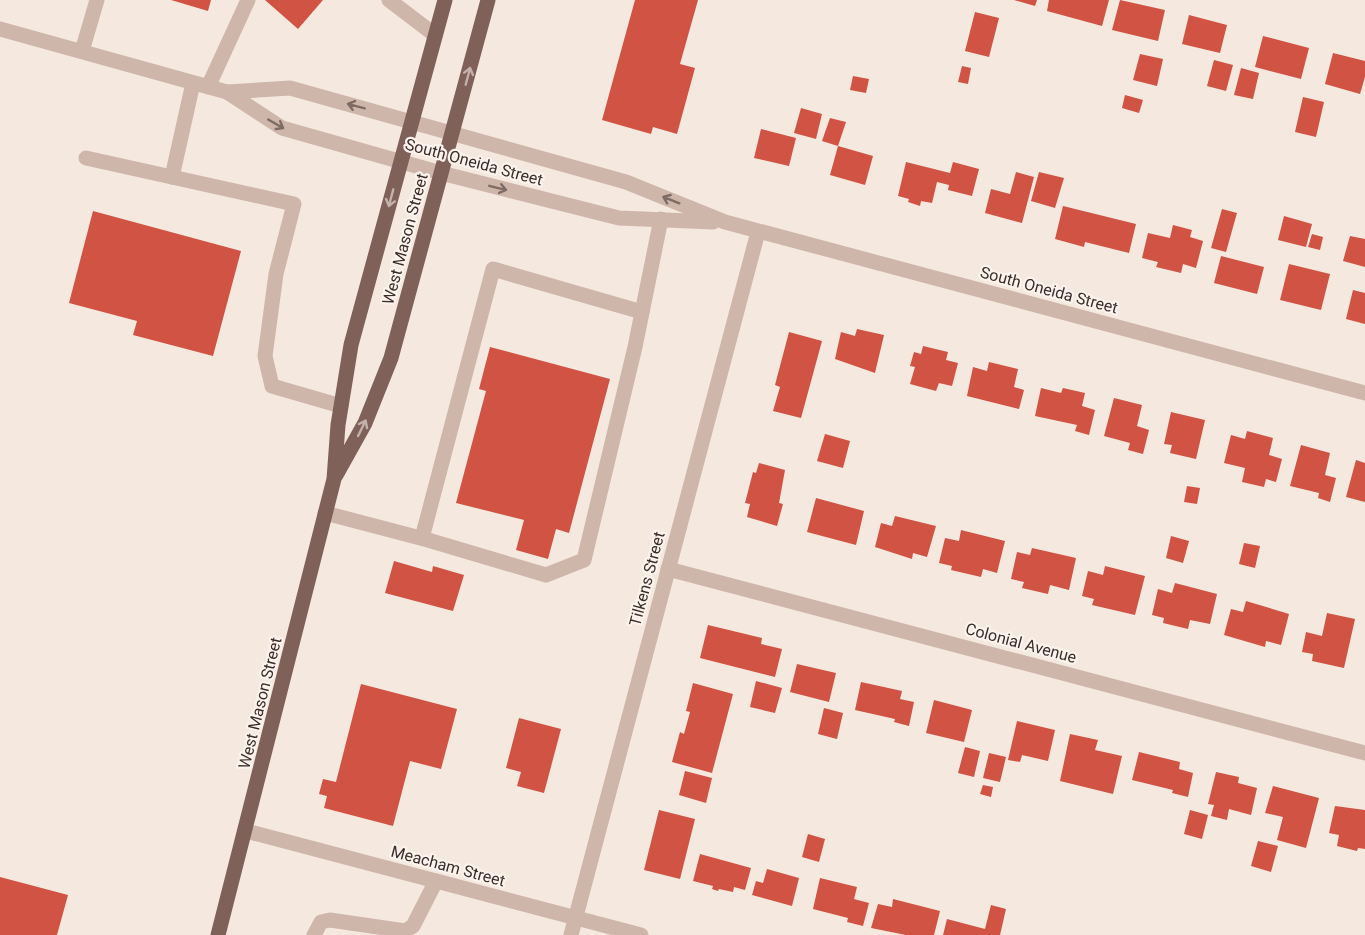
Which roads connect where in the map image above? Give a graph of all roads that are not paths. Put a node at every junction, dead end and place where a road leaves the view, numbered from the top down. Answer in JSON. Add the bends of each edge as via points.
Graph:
{"nodes":[{"id":1,"x":97,"y":0,"type":"edge"},
{"id":2,"x":248,"y":0,"type":"edge"},
{"id":3,"x":389,"y":0,"type":"edge"},
{"id":4,"x":445,"y":0,"type":"edge"},
{"id":5,"x":488,"y":0,"type":"edge"},
{"id":6,"x":0,"y":28,"type":"edge"},
{"id":7,"x":435,"y":35,"type":"junction"},
{"id":8,"x":82,"y":51,"type":"junction"},
{"id":9,"x":193,"y":83,"type":"junction"},
{"id":10,"x":208,"y":87,"type":"junction"},
{"id":11,"x":227,"y":92,"type":"junction"},
{"id":12,"x":412,"y":121,"type":"junction"},
{"id":13,"x":453,"y":132,"type":"junction"},
{"id":14,"x":86,"y":158,"type":"dead end"},
{"id":15,"x":401,"y":162,"type":"junction"},
{"id":16,"x":441,"y":173,"type":"junction"},
{"id":17,"x":172,"y":177,"type":"junction"},
{"id":18,"x":661,"y":219,"type":"junction"},
{"id":19,"x":725,"y":222,"type":"junction"},
{"id":20,"x":758,"y":232,"type":"junction"},
{"id":21,"x":642,"y":312,"type":"junction"},
{"id":22,"x":1365,"y":393,"type":"edge"},
{"id":23,"x":341,"y":406,"type":"junction"},
{"id":24,"x":334,"y":479,"type":"junction"},
{"id":25,"x":325,"y":513,"type":"junction"},
{"id":26,"x":422,"y":538,"type":"junction"},
{"id":27,"x":668,"y":569,"type":"junction"},
{"id":28,"x":1365,"y":753,"type":"edge"},
{"id":29,"x":246,"y":831,"type":"junction"},
{"id":30,"x":436,"y":881,"type":"junction"},
{"id":31,"x":576,"y":918,"type":"junction"},
{"id":32,"x":218,"y":935,"type":"edge"},
{"id":33,"x":314,"y":935,"type":"edge"},
{"id":34,"x":571,"y":935,"type":"edge"},
{"id":35,"x":640,"y":935,"type":"edge"}],
"edges":[{"from":1,"to":8,"type":"street"},
{"from":2,"to":10,"type":"street"},
{"from":3,"to":7,"type":"street"},
{"from":4,"to":7,"type":"main road","name":"West Mason Street"},
{"from":13,"to":5,"type":"main road","name":"West Mason Street","one_way":true},
{"from":6,"to":8,"type":"street","name":"South Oneida Street"},
{"from":7,"to":12,"type":"main road","name":"West Mason Street"},
{"from":8,"to":9,"type":"street","name":"South Oneida Street"},
{"from":9,"to":10,"type":"street","name":"South Oneida Street"},
{"from":9,"to":17,"type":"street"},
{"from":10,"to":11,"type":"street","name":"South Oneida Street"},
{"from":12,"to":11,"type":"street","name":"South Oneida Street","one_way":true,"via":[[290,88]]},
{"from":11,"to":15,"type":"street","name":"South Oneida Street","one_way":true,"via":[[282,128]]},
{"from":12,"to":13,"type":"street","name":"South Oneida Street"},
{"from":12,"to":15,"type":"main road","name":"West Mason Street"},
{"from":13,"to":16,"type":"main road","name":"West Mason Street"},
{"from":19,"to":13,"type":"street","name":"South Oneida Street","one_way":true,"via":[[626,182]]},
{"from":14,"to":17,"type":"street"},
{"from":15,"to":16,"type":"street","name":"South Oneida Street"},
{"from":15,"to":23,"type":"main road","name":"West Mason Street","one_way":true,"via":[[351,345]]},
{"from":16,"to":18,"type":"street","name":"South Oneida Street","one_way":true,"via":[[619,218]]},
{"from":24,"to":16,"type":"main road","name":"West Mason Street","one_way":true,"via":[[365,423],[391,358]]},
{"from":17,"to":23,"type":"street","via":[[294,204],[276,274],[265,356],[272,386]]},
{"from":18,"to":19,"type":"street","name":"South Oneida Street"},
{"from":18,"to":21,"type":"street"},
{"from":19,"to":20,"type":"street","name":"South Oneida Street"},
{"from":20,"to":22,"type":"street","name":"South Oneida Street"},
{"from":20,"to":27,"type":"street","name":"Tilkens Street"},
{"from":21,"to":26,"type":"street","via":[[584,560],[546,575]]},
{"from":21,"to":26,"type":"street","via":[[493,269]]},
{"from":23,"to":24,"type":"main road","name":"West Mason Street"},
{"from":24,"to":25,"type":"main road","name":"West Mason Street"},
{"from":25,"to":26,"type":"street"},
{"from":25,"to":29,"type":"main road","name":"West Mason Street"},
{"from":27,"to":28,"type":"street","name":"Colonial Avenue"},
{"from":27,"to":31,"type":"street","name":"Tilkens Street"},
{"from":29,"to":30,"type":"street","name":"Meacham Street"},
{"from":29,"to":32,"type":"main road","name":"West Mason Street"},
{"from":30,"to":31,"type":"street","name":"Meacham Street"},
{"from":30,"to":33,"type":"street","via":[[413,926],[405,931],[330,920],[321,922]]},
{"from":31,"to":34,"type":"street","name":"Tilkens Street"},
{"from":31,"to":35,"type":"street","name":"Meacham Street"}]}
